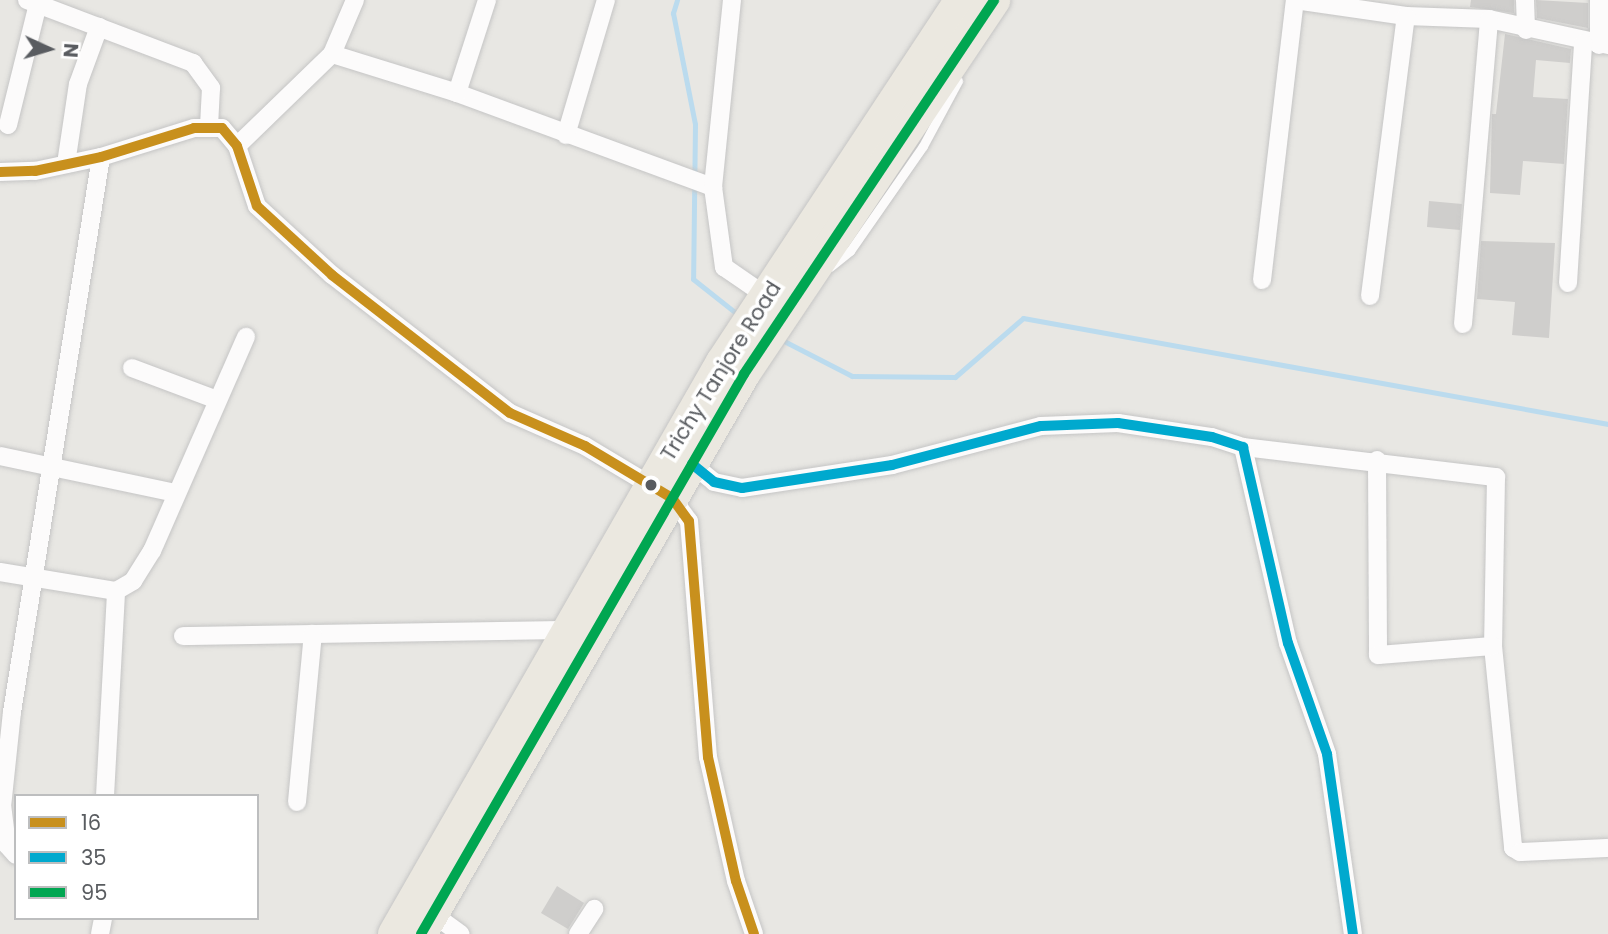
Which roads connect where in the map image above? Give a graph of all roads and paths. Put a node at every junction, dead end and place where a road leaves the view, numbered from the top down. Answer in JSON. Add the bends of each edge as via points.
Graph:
{"nodes":[{"id":1,"x":355,"y":0,"type":"edge"},
{"id":2,"x":486,"y":0,"type":"edge"},
{"id":3,"x":606,"y":0,"type":"edge"},
{"id":4,"x":732,"y":0,"type":"edge"},
{"id":5,"x":961,"y":0,"type":"edge"},
{"id":6,"x":995,"y":0,"type":"edge"},
{"id":7,"x":1295,"y":0,"type":"edge"},
{"id":8,"x":1525,"y":0,"type":"edge"},
{"id":9,"x":1599,"y":0,"type":"edge"},
{"id":10,"x":32,"y":2,"type":"edge"},
{"id":11,"x":1406,"y":16,"type":"junction"},
{"id":12,"x":1489,"y":19,"type":"junction"},
{"id":13,"x":99,"y":27,"type":"junction"},
{"id":14,"x":1526,"y":30,"type":"junction"},
{"id":15,"x":1597,"y":44,"type":"edge"},
{"id":16,"x":332,"y":54,"type":"junction"},
{"id":17,"x":971,"y":55,"type":"dead end"},
{"id":18,"x":965,"y":67,"type":"dead end"},
{"id":19,"x":457,"y":93,"type":"junction"},
{"id":20,"x":8,"y":125,"type":"dead end"},
{"id":21,"x":209,"y":126,"type":"junction"},
{"id":22,"x":566,"y":135,"type":"junction"},
{"id":23,"x":237,"y":146,"type":"junction"},
{"id":24,"x":101,"y":157,"type":"junction"},
{"id":25,"x":66,"y":164,"type":"junction"},
{"id":26,"x":0,"y":172,"type":"edge"},
{"id":27,"x":708,"y":185,"type":"junction"},
{"id":28,"x":1262,"y":280,"type":"dead end"},
{"id":29,"x":1568,"y":283,"type":"dead end"},
{"id":30,"x":1370,"y":296,"type":"dead end"},
{"id":31,"x":779,"y":300,"type":"junction"},
{"id":32,"x":1463,"y":324,"type":"dead end"},
{"id":33,"x":246,"y":337,"type":"dead end"},
{"id":34,"x":132,"y":368,"type":"dead end"},
{"id":35,"x":733,"y":368,"type":"junction"},
{"id":36,"x":216,"y":400,"type":"junction"},
{"id":37,"x":1243,"y":447,"type":"junction"},
{"id":38,"x":0,"y":456,"type":"edge"},
{"id":39,"x":1377,"y":460,"type":"junction"},
{"id":40,"x":692,"y":464,"type":"junction"},
{"id":41,"x":50,"y":465,"type":"junction"},
{"id":42,"x":660,"y":491,"type":"junction"},
{"id":43,"x":176,"y":493,"type":"junction"},
{"id":44,"x":0,"y":572,"type":"edge"},
{"id":45,"x":34,"y":577,"type":"junction"},
{"id":46,"x":116,"y":591,"type":"junction"},
{"id":47,"x":568,"y":630,"type":"junction"},
{"id":48,"x":313,"y":634,"type":"junction"},
{"id":49,"x":183,"y":636,"type":"dead end"},
{"id":50,"x":1493,"y":646,"type":"junction"},
{"id":51,"x":105,"y":794,"type":"edge"},
{"id":52,"x":297,"y":802,"type":"dead end"},
{"id":53,"x":1608,"y":849,"type":"edge"},
{"id":54,"x":14,"y":853,"type":"edge"},
{"id":55,"x":594,"y":909,"type":"dead end"},
{"id":56,"x":427,"y":924,"type":"edge"},
{"id":57,"x":394,"y":934,"type":"edge"},
{"id":58,"x":461,"y":934,"type":"edge"},
{"id":59,"x":578,"y":934,"type":"edge"},
{"id":60,"x":754,"y":934,"type":"edge"},
{"id":61,"x":1353,"y":934,"type":"edge"}],
"edges":[{"from":1,"to":16,"type":"street"},
{"from":2,"to":19,"type":"street"},
{"from":3,"to":22,"type":"street"},
{"from":4,"to":27,"type":"street"},
{"from":5,"to":31,"type":"highway","name":"Trichy Tanjore Road"},
{"from":6,"to":17,"type":"lane"},
{"from":6,"to":31,"type":"highway","name":"Trichy Tanjore Road"},
{"from":7,"to":11,"type":"street"},
{"from":7,"to":28,"type":"street"},
{"from":8,"to":14,"type":"street"},
{"from":9,"to":15,"type":"street"},
{"from":10,"to":13,"type":"street"},
{"from":10,"to":20,"type":"street"},
{"from":11,"to":12,"type":"street"},
{"from":11,"to":30,"type":"street"},
{"from":12,"to":14,"type":"street"},
{"from":12,"to":32,"type":"street"},
{"from":13,"to":21,"type":"street","via":[[200,69],[213,97]]},
{"from":13,"to":25,"type":"street","via":[[78,84]]},
{"from":14,"to":15,"type":"street"},
{"from":15,"to":29,"type":"street"},
{"from":16,"to":19,"type":"street"},
{"from":16,"to":23,"type":"street"},
{"from":18,"to":31,"type":"lane","via":[[923,146],[850,251]]},
{"from":19,"to":22,"type":"street"},
{"from":21,"to":23,"type":"street","via":[[222,128]]},
{"from":21,"to":24,"type":"street"},
{"from":22,"to":27,"type":"street"},
{"from":23,"to":42,"type":"street","via":[[257,206],[332,275],[510,413],[585,446]]},
{"from":24,"to":25,"type":"street"},
{"from":24,"to":41,"type":"street"},
{"from":25,"to":26,"type":"street"},
{"from":27,"to":31,"type":"street","via":[[724,267]]},
{"from":31,"to":35,"type":"highway","name":"Trichy Tanjore Road"},
{"from":33,"to":36,"type":"street"},
{"from":34,"to":36,"type":"street"},
{"from":35,"to":40,"type":"highway","name":"Trichy Tanjore Road"},
{"from":35,"to":42,"type":"highway","name":"Trichy Tanjore Road"},
{"from":36,"to":43,"type":"street"},
{"from":37,"to":39,"type":"street"},
{"from":37,"to":40,"type":"street","via":[[1212,437],[1118,423],[1041,426],[892,465],[754,486],[714,482]]},
{"from":37,"to":61,"type":"street","via":[[1287,643],[1327,754]]},
{"from":38,"to":41,"type":"street"},
{"from":39,"to":50,"type":"street","via":[[1496,477]]},
{"from":39,"to":50,"type":"street","via":[[1378,655]]},
{"from":40,"to":42,"type":"highway","name":"Trichy Tanjore Road"},
{"from":41,"to":43,"type":"street"},
{"from":41,"to":45,"type":"street"},
{"from":42,"to":47,"type":"highway","name":"Trichy Tanjore Road"},
{"from":42,"to":56,"type":"highway","name":"Trichy Tanjore Road"},
{"from":42,"to":60,"type":"street","via":[[689,521],[708,757],[736,881]]},
{"from":43,"to":46,"type":"street","via":[[144,567]]},
{"from":44,"to":45,"type":"street"},
{"from":45,"to":46,"type":"street"},
{"from":45,"to":54,"type":"street","via":[[2,807],[7,845]]},
{"from":46,"to":51,"type":"street"},
{"from":47,"to":48,"type":"street"},
{"from":47,"to":57,"type":"highway","name":"Trichy Tanjore Road"},
{"from":48,"to":49,"type":"street"},
{"from":48,"to":52,"type":"street"},
{"from":50,"to":53,"type":"street","via":[[1514,850]]},
{"from":55,"to":59,"type":"street"},
{"from":56,"to":58,"type":"street"}]}
